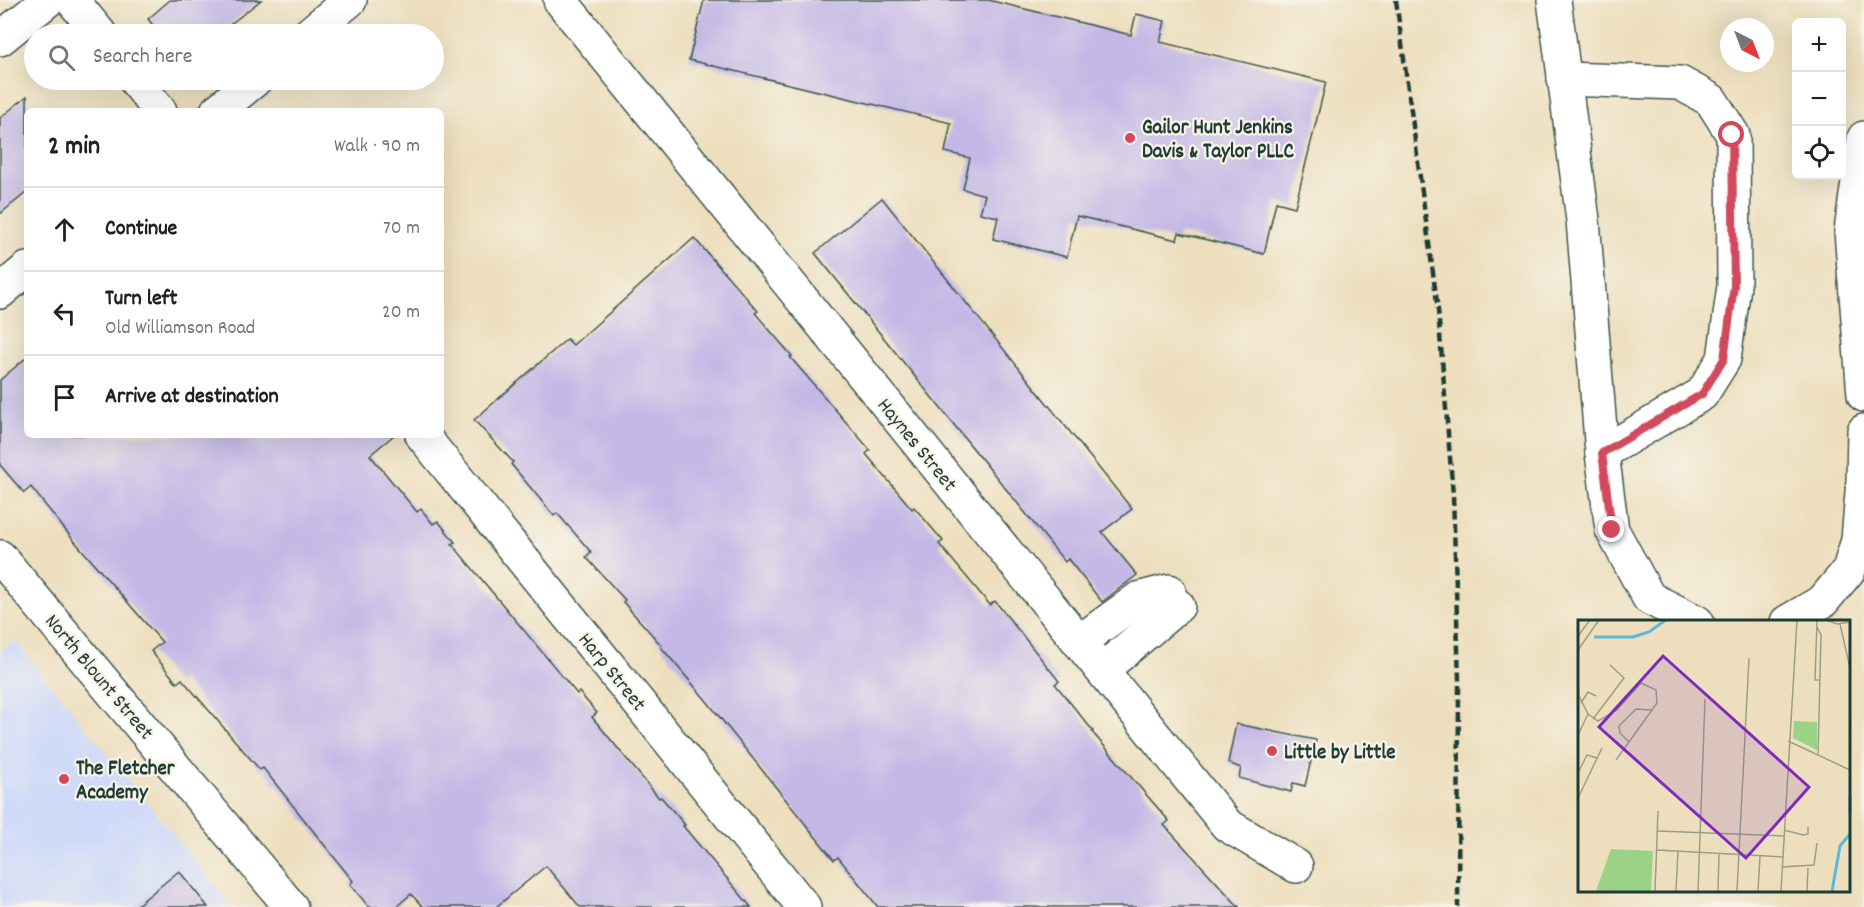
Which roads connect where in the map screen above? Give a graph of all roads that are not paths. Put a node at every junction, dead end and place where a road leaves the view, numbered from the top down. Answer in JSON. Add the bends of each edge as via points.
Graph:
{"nodes":[{"id":1,"x":48,"y":0,"type":"edge"},
{"id":2,"x":72,"y":0,"type":"edge"},
{"id":3,"x":350,"y":0,"type":"edge"},
{"id":4,"x":560,"y":0,"type":"edge"},
{"id":5,"x":1554,"y":0,"type":"edge"},
{"id":6,"x":92,"y":24,"type":"edge"},
{"id":7,"x":321,"y":24,"type":"edge"},
{"id":8,"x":0,"y":39,"type":"edge"},
{"id":9,"x":1564,"y":79,"type":"junction"},
{"id":10,"x":143,"y":90,"type":"edge"},
{"id":11,"x":243,"y":90,"type":"edge"},
{"id":12,"x":158,"y":108,"type":"edge"},
{"id":13,"x":221,"y":108,"type":"edge"},
{"id":14,"x":1864,"y":138,"type":"edge"},
{"id":15,"x":24,"y":272,"type":"edge"},
{"id":16,"x":0,"y":292,"type":"edge"},
{"id":17,"x":1864,"y":395,"type":"edge"},
{"id":18,"x":1864,"y":431,"type":"edge"},
{"id":19,"x":424,"y":438,"type":"edge"},
{"id":20,"x":1602,"y":453,"type":"junction"},
{"id":21,"x":0,"y":557,"type":"edge"},
{"id":22,"x":1693,"y":620,"type":"edge"},
{"id":23,"x":1790,"y":620,"type":"edge"},
{"id":24,"x":1079,"y":642,"type":"junction"},
{"id":25,"x":1102,"y":670,"type":"junction"},
{"id":26,"x":1296,"y":866,"type":"dead end"},
{"id":27,"x":291,"y":907,"type":"edge"},
{"id":28,"x":804,"y":907,"type":"edge"}],
"edges":[{"from":1,"to":8,"type":"street"},
{"from":2,"to":6,"type":"street"},
{"from":3,"to":7,"type":"street"},
{"from":4,"to":24,"type":"street","name":"Haynes Street"},
{"from":5,"to":9,"type":"street"},
{"from":9,"to":20,"type":"street","via":[[1583,220]]},
{"from":9,"to":20,"type":"street","via":[[1680,83],[1711,100],[1732,135],[1734,286],[1724,359],[1702,394]]},
{"from":10,"to":12,"type":"street"},
{"from":11,"to":13,"type":"street"},
{"from":14,"to":17,"type":"street","via":[[1851,231]]},
{"from":15,"to":16,"type":"street"},
{"from":18,"to":23,"type":"street","via":[[1858,540],[1850,570],[1823,601]]},
{"from":19,"to":28,"type":"street","name":"Harp Street"},
{"from":20,"to":22,"type":"street","via":[[1612,530],[1644,589],[1649,598]]},
{"from":21,"to":27,"type":"street","name":"North Blount Street"},
{"from":24,"to":25,"type":"street","name":"Haynes Street"},
{"from":24,"to":25,"type":"street","via":[[1138,599],[1173,598]]},
{"from":25,"to":26,"type":"street","name":"Haynes Street","via":[[1227,825]]}]}
